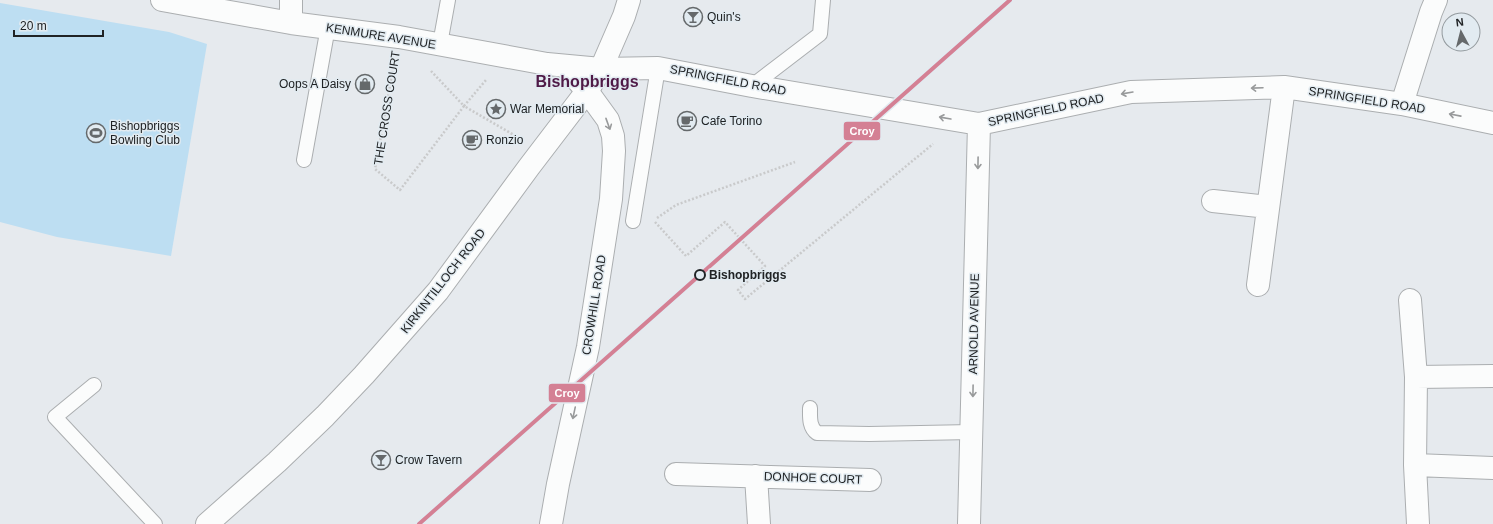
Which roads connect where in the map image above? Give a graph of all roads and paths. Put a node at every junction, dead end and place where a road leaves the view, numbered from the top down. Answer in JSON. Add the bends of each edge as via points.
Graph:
{"nodes":[{"id":1,"x":162,"y":0,"type":"edge"},
{"id":2,"x":291,"y":0,"type":"edge"},
{"id":3,"x":448,"y":0,"type":"edge"},
{"id":4,"x":629,"y":0,"type":"edge"},
{"id":5,"x":823,"y":0,"type":"edge"},
{"id":6,"x":1436,"y":0,"type":"edge"},
{"id":7,"x":291,"y":23,"type":"junction"},
{"id":8,"x":328,"y":27,"type":"junction"},
{"id":9,"x":399,"y":37,"type":"junction"},
{"id":10,"x":440,"y":44,"type":"junction"},
{"id":11,"x":565,"y":66,"type":"junction"},
{"id":12,"x":658,"y":68,"type":"junction"},
{"id":13,"x":601,"y":69,"type":"junction"},
{"id":14,"x":752,"y":86,"type":"junction"},
{"id":15,"x":1284,"y":87,"type":"junction"},
{"id":16,"x":588,"y":91,"type":"junction"},
{"id":17,"x":1402,"y":104,"type":"junction"},
{"id":18,"x":970,"y":123,"type":"junction"},
{"id":19,"x":1493,"y":123,"type":"edge"},
{"id":20,"x":541,"y":151,"type":"junction"},
{"id":21,"x":304,"y":160,"type":"dead end"},
{"id":22,"x":795,"y":162,"type":"dead end"},
{"id":23,"x":1213,"y":201,"type":"dead end"},
{"id":24,"x":1268,"y":207,"type":"junction"},
{"id":25,"x":633,"y":221,"type":"dead end"},
{"id":26,"x":1258,"y":285,"type":"dead end"},
{"id":27,"x":1410,"y":300,"type":"dead end"},
{"id":28,"x":1493,"y":376,"type":"edge"},
{"id":29,"x":1416,"y":377,"type":"junction"},
{"id":30,"x":94,"y":385,"type":"dead end"},
{"id":31,"x":810,"y":408,"type":"dead end"},
{"id":32,"x":972,"y":432,"type":"junction"},
{"id":33,"x":1415,"y":465,"type":"junction"},
{"id":34,"x":1493,"y":468,"type":"edge"},
{"id":35,"x":676,"y":474,"type":"dead end"},
{"id":36,"x":756,"y":476,"type":"junction"},
{"id":37,"x":870,"y":480,"type":"dead end"},
{"id":38,"x":155,"y":524,"type":"edge"},
{"id":39,"x":207,"y":524,"type":"edge"},
{"id":40,"x":551,"y":524,"type":"edge"},
{"id":41,"x":759,"y":524,"type":"edge"},
{"id":42,"x":969,"y":524,"type":"edge"},
{"id":43,"x":1418,"y":524,"type":"edge"}],
"edges":[{"from":1,"to":7,"type":"street","name":"KENMURE AVENUE"},
{"from":2,"to":7,"type":"street"},
{"from":3,"to":10,"type":"lane"},
{"from":4,"to":13,"type":"street","name":"KIRKINTILLOCH ROAD"},
{"from":5,"to":14,"type":"lane","via":[[820,34]]},
{"from":6,"to":17,"type":"street"},
{"from":7,"to":8,"type":"street","name":"KENMURE AVENUE"},
{"from":8,"to":9,"type":"street","name":"KENMURE AVENUE"},
{"from":8,"to":21,"type":"lane"},
{"from":9,"to":10,"type":"street","name":"KENMURE AVENUE"},
{"from":9,"to":20,"type":"path","name":"THE CROSS COURT","via":[[375,169],[400,190],[464,106]]},
{"from":10,"to":11,"type":"street","name":"KENMURE AVENUE"},
{"from":11,"to":13,"type":"street","name":"KENMURE AVENUE"},
{"from":11,"to":16,"type":"street","name":"CROWHILL ROAD"},
{"from":12,"to":13,"type":"street","name":"SPRINGFIELD ROAD"},
{"from":12,"to":14,"type":"street","name":"SPRINGFIELD ROAD"},
{"from":12,"to":25,"type":"lane"},
{"from":13,"to":16,"type":"street","name":"KIRKINTILLOCH ROAD"},
{"from":18,"to":14,"type":"street","name":"SPRINGFIELD ROAD","one_way":true},
{"from":15,"to":17,"type":"street","name":"SPRINGFIELD ROAD"},
{"from":15,"to":18,"type":"street","name":"SPRINGFIELD ROAD","one_way":true,"via":[[1131,92]]},
{"from":15,"to":24,"type":"street"},
{"from":16,"to":20,"type":"street","name":"KIRKINTILLOCH ROAD"},
{"from":16,"to":40,"type":"street","name":"CROWHILL ROAD","one_way":true,"via":[[608,120],[612,136],[614,151],[611,199],[588,348]]},
{"from":19,"to":17,"type":"street","name":"SPRINGFIELD ROAD","one_way":true},
{"from":18,"to":22,"type":"path","via":[[745,299],[738,290],[765,266],[725,222],[686,256],[654,220],[676,205]]},
{"from":18,"to":32,"type":"street","name":"ARNOLD AVENUE","one_way":true},
{"from":20,"to":39,"type":"street","name":"KIRKINTILLOCH ROAD","via":[[438,291],[405,330],[325,416]]},
{"from":23,"to":24,"type":"street"},
{"from":24,"to":26,"type":"street"},
{"from":27,"to":29,"type":"street"},
{"from":28,"to":29,"type":"street"},
{"from":29,"to":33,"type":"street"},
{"from":30,"to":38,"type":"lane","via":[[56,417]]},
{"from":31,"to":32,"type":"lane","via":[[810,423],[817,433]]},
{"from":32,"to":42,"type":"street","name":"ARNOLD AVENUE"},
{"from":33,"to":34,"type":"street"},
{"from":33,"to":43,"type":"street"},
{"from":35,"to":36,"type":"street","name":"DONHOE COURT"},
{"from":36,"to":37,"type":"street","name":"DONHOE COURT"},
{"from":36,"to":41,"type":"street","name":"DONHOE COURT"}]}
